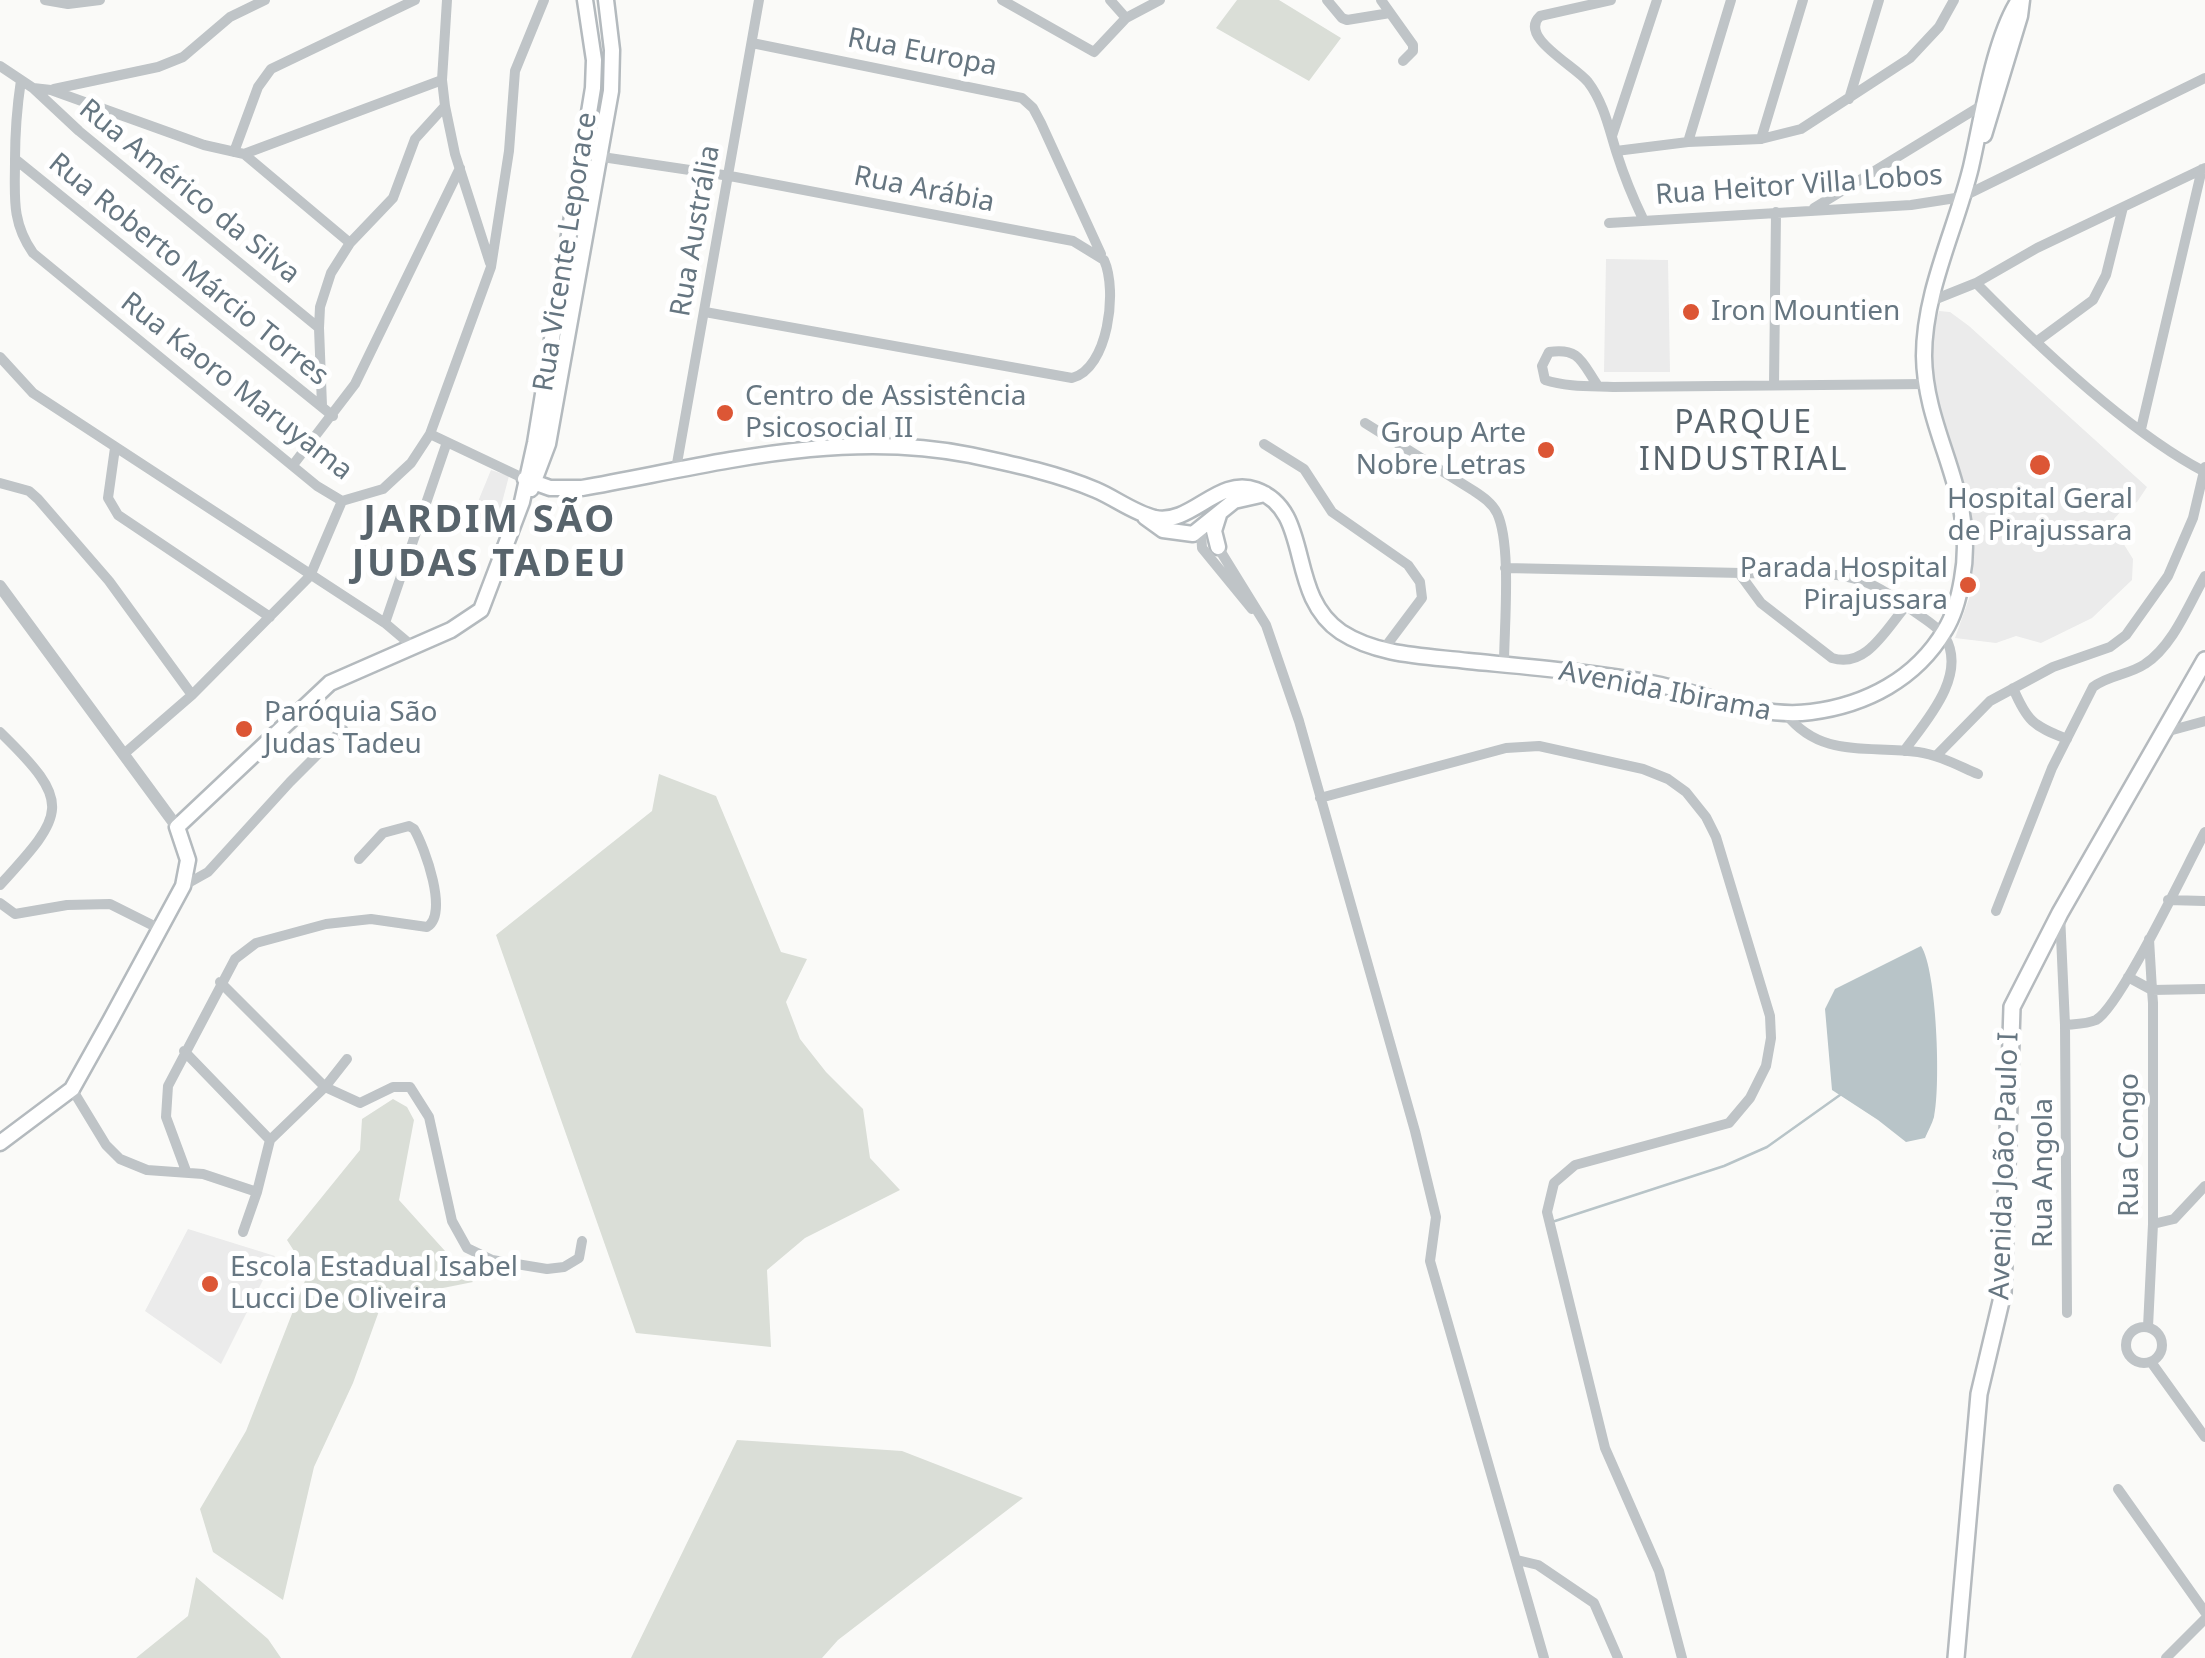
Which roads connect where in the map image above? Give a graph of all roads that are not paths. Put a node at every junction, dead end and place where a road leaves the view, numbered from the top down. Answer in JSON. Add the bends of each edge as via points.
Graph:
{"nodes":[{"id":1,"x":45,"y":0,"type":"edge"},
{"id":2,"x":100,"y":0,"type":"edge"},
{"id":3,"x":265,"y":0,"type":"edge"},
{"id":4,"x":415,"y":0,"type":"edge"},
{"id":5,"x":447,"y":0,"type":"edge"},
{"id":6,"x":544,"y":0,"type":"edge"},
{"id":7,"x":585,"y":0,"type":"edge"},
{"id":8,"x":606,"y":0,"type":"edge"},
{"id":9,"x":760,"y":0,"type":"edge"},
{"id":10,"x":1002,"y":0,"type":"edge"},
{"id":11,"x":1110,"y":0,"type":"edge"},
{"id":12,"x":1160,"y":0,"type":"edge"},
{"id":13,"x":1328,"y":0,"type":"edge"},
{"id":14,"x":1381,"y":0,"type":"edge"},
{"id":15,"x":1610,"y":0,"type":"edge"},
{"id":16,"x":1658,"y":0,"type":"edge"},
{"id":17,"x":1730,"y":0,"type":"edge"},
{"id":18,"x":1804,"y":0,"type":"edge"},
{"id":19,"x":1879,"y":0,"type":"edge"},
{"id":20,"x":1954,"y":0,"type":"edge"},
{"id":21,"x":2020,"y":0,"type":"edge"},
{"id":22,"x":385,"y":8,"type":"edge"},
{"id":23,"x":1390,"y":13,"type":"junction"},
{"id":24,"x":1126,"y":18,"type":"junction"},
{"id":25,"x":752,"y":42,"type":"junction"},
{"id":26,"x":1404,"y":61,"type":"dead end"},
{"id":27,"x":0,"y":66,"type":"edge"},
{"id":28,"x":2205,"y":78,"type":"edge"},
{"id":29,"x":21,"y":80,"type":"junction"},
{"id":30,"x":442,"y":80,"type":"junction"},
{"id":31,"x":33,"y":88,"type":"junction"},
{"id":32,"x":51,"y":90,"type":"junction"},
{"id":33,"x":1849,"y":100,"type":"junction"},
{"id":34,"x":1984,"y":104,"type":"junction"},
{"id":35,"x":445,"y":106,"type":"junction"},
{"id":36,"x":13,"y":133,"type":"junction"},
{"id":37,"x":0,"y":134,"type":"edge"},
{"id":38,"x":1612,"y":136,"type":"junction"},
{"id":39,"x":1761,"y":138,"type":"junction"},
{"id":40,"x":1688,"y":142,"type":"junction"},
{"id":41,"x":1616,"y":151,"type":"junction"},
{"id":42,"x":239,"y":153,"type":"junction"},
{"id":43,"x":582,"y":154,"type":"junction"},
{"id":44,"x":601,"y":157,"type":"junction"},
{"id":45,"x":15,"y":159,"type":"junction"},
{"id":46,"x":1972,"y":163,"type":"junction"},
{"id":47,"x":460,"y":168,"type":"junction"},
{"id":48,"x":2203,"y":168,"type":"edge"},
{"id":49,"x":730,"y":176,"type":"junction"},
{"id":50,"x":1962,"y":197,"type":"junction"},
{"id":51,"x":2124,"y":207,"type":"junction"},
{"id":52,"x":1811,"y":210,"type":"junction"},
{"id":53,"x":1776,"y":212,"type":"junction"},
{"id":54,"x":1643,"y":219,"type":"junction"},
{"id":55,"x":1608,"y":223,"type":"dead end"},
{"id":56,"x":350,"y":244,"type":"junction"},
{"id":57,"x":1104,"y":260,"type":"junction"},
{"id":58,"x":490,"y":266,"type":"junction"},
{"id":59,"x":1976,"y":282,"type":"junction"},
{"id":60,"x":1931,"y":302,"type":"junction"},
{"id":61,"x":704,"y":312,"type":"junction"},
{"id":62,"x":319,"y":328,"type":"junction"},
{"id":63,"x":2036,"y":342,"type":"junction"},
{"id":64,"x":0,"y":357,"type":"edge"},
{"id":65,"x":1926,"y":384,"type":"junction"},
{"id":66,"x":1774,"y":385,"type":"junction"},
{"id":67,"x":1598,"y":386,"type":"junction"},
{"id":68,"x":322,"y":406,"type":"junction"},
{"id":69,"x":334,"y":416,"type":"junction"},
{"id":70,"x":1365,"y":423,"type":"dead end"},
{"id":71,"x":2140,"y":429,"type":"junction"},
{"id":72,"x":430,"y":434,"type":"junction"},
{"id":73,"x":447,"y":442,"type":"junction"},
{"id":74,"x":1264,"y":444,"type":"dead end"},
{"id":75,"x":115,"y":448,"type":"junction"},
{"id":76,"x":293,"y":465,"type":"junction"},
{"id":77,"x":676,"y":469,"type":"junction"},
{"id":78,"x":2205,"y":470,"type":"edge"},
{"id":79,"x":530,"y":481,"type":"junction"},
{"id":80,"x":0,"y":483,"type":"edge"},
{"id":81,"x":1266,"y":494,"type":"junction"},
{"id":82,"x":342,"y":502,"type":"junction"},
{"id":83,"x":1202,"y":503,"type":"junction"},
{"id":84,"x":1140,"y":513,"type":"junction"},
{"id":85,"x":1219,"y":515,"type":"junction"},
{"id":86,"x":1170,"y":518,"type":"junction"},
{"id":87,"x":1201,"y":531,"type":"junction"},
{"id":88,"x":1218,"y":547,"type":"junction"},
{"id":89,"x":1505,"y":568,"type":"junction"},
{"id":90,"x":1739,"y":573,"type":"junction"},
{"id":91,"x":310,"y":576,"type":"junction"},
{"id":92,"x":2205,"y":576,"type":"edge"},
{"id":93,"x":0,"y":586,"type":"edge"},
{"id":94,"x":1906,"y":606,"type":"junction"},
{"id":95,"x":270,"y":617,"type":"junction"},
{"id":96,"x":385,"y":623,"type":"junction"},
{"id":97,"x":1266,"y":625,"type":"junction"},
{"id":98,"x":1943,"y":635,"type":"junction"},
{"id":99,"x":411,"y":646,"type":"junction"},
{"id":100,"x":1383,"y":650,"type":"junction"},
{"id":101,"x":2205,"y":660,"type":"edge"},
{"id":102,"x":1504,"y":665,"type":"junction"},
{"id":103,"x":2012,"y":688,"type":"junction"},
{"id":104,"x":192,"y":695,"type":"junction"},
{"id":105,"x":1786,"y":714,"type":"junction"},
{"id":106,"x":2205,"y":721,"type":"edge"},
{"id":107,"x":343,"y":729,"type":"dead end"},
{"id":108,"x":0,"y":732,"type":"edge"},
{"id":109,"x":2165,"y":732,"type":"junction"},
{"id":110,"x":2066,"y":738,"type":"junction"},
{"id":111,"x":1904,"y":750,"type":"junction"},
{"id":112,"x":124,"y":753,"type":"junction"},
{"id":113,"x":1936,"y":756,"type":"junction"},
{"id":114,"x":1978,"y":774,"type":"dead end"},
{"id":115,"x":1320,"y":798,"type":"junction"},
{"id":116,"x":177,"y":828,"type":"junction"},
{"id":117,"x":2205,"y":832,"type":"edge"},
{"id":118,"x":359,"y":859,"type":"dead end"},
{"id":119,"x":0,"y":885,"type":"edge"},
{"id":120,"x":182,"y":886,"type":"junction"},
{"id":121,"x":2168,"y":900,"type":"junction"},
{"id":122,"x":2205,"y":900,"type":"edge"},
{"id":123,"x":0,"y":903,"type":"edge"},
{"id":124,"x":1996,"y":911,"type":"dead end"},
{"id":125,"x":2060,"y":913,"type":"junction"},
{"id":126,"x":158,"y":928,"type":"junction"},
{"id":127,"x":2149,"y":940,"type":"junction"},
{"id":128,"x":2128,"y":977,"type":"junction"},
{"id":129,"x":220,"y":982,"type":"junction"},
{"id":130,"x":2205,"y":988,"type":"edge"},
{"id":131,"x":2152,"y":990,"type":"junction"},
{"id":132,"x":2066,"y":1026,"type":"junction"},
{"id":133,"x":184,"y":1051,"type":"junction"},
{"id":134,"x":347,"y":1059,"type":"dead end"},
{"id":135,"x":325,"y":1087,"type":"junction"},
{"id":136,"x":72,"y":1089,"type":"junction"},
{"id":137,"x":270,"y":1140,"type":"junction"},
{"id":138,"x":0,"y":1142,"type":"edge"},
{"id":139,"x":186,"y":1171,"type":"junction"},
{"id":140,"x":2205,"y":1186,"type":"edge"},
{"id":141,"x":256,"y":1192,"type":"junction"},
{"id":142,"x":2153,"y":1224,"type":"junction"},
{"id":143,"x":243,"y":1232,"type":"dead end"},
{"id":144,"x":582,"y":1241,"type":"dead end"},
{"id":145,"x":2067,"y":1313,"type":"dead end"},
{"id":146,"x":2148,"y":1327,"type":"junction"},
{"id":147,"x":2151,"y":1362,"type":"junction"},
{"id":148,"x":2205,"y":1437,"type":"edge"},
{"id":149,"x":2118,"y":1489,"type":"dead end"},
{"id":150,"x":1517,"y":1560,"type":"junction"},
{"id":151,"x":2205,"y":1615,"type":"edge"},
{"id":152,"x":1544,"y":1658,"type":"edge"},
{"id":153,"x":1618,"y":1658,"type":"edge"},
{"id":154,"x":1682,"y":1658,"type":"edge"},
{"id":155,"x":1956,"y":1658,"type":"edge"},
{"id":156,"x":2166,"y":1658,"type":"edge"}],
"edges":[{"from":1,"to":2,"type":"street"},
{"from":3,"to":32,"type":"street","via":[[230,17],[183,57]]},
{"from":4,"to":22,"type":"street"},
{"from":5,"to":30,"type":"street"},
{"from":6,"to":58,"type":"street","name":"Rua Kaoro Maruyama","via":[[515,72]]},
{"from":7,"to":43,"type":"main road","name":"Rua Vicente Leporace","via":[[594,71]]},
{"from":8,"to":44,"type":"main road","via":[[612,74]]},
{"from":9,"to":25,"type":"street","name":"Rua Austrália"},
{"from":10,"to":24,"type":"street","via":[[1091,52]]},
{"from":11,"to":24,"type":"street"},
{"from":12,"to":24,"type":"street"},
{"from":13,"to":23,"type":"street","via":[[1348,20]]},
{"from":14,"to":23,"type":"street"},
{"from":15,"to":38,"type":"street","via":[[1540,16],[1533,30],[1586,80]]},
{"from":16,"to":38,"type":"street"},
{"from":17,"to":40,"type":"street"},
{"from":18,"to":39,"type":"street"},
{"from":19,"to":33,"type":"street"},
{"from":20,"to":33,"type":"street","via":[[1923,46]]},
{"from":21,"to":34,"type":"main road","name":"Avenida Ibirama","via":[[2010,13]]},
{"from":21,"to":46,"type":"main road","name":"Avenida Ibirama","via":[[1992,113]]},
{"from":22,"to":42,"type":"street","via":[[271,69],[258,87]]},
{"from":23,"to":26,"type":"street","via":[[1413,45]]},
{"from":25,"to":49,"type":"street","name":"Rua Austrália"},
{"from":25,"to":57,"type":"street","name":"Rua Europa","via":[[1022,98],[1033,108]]},
{"from":27,"to":29,"type":"street","name":"Rua Américo da Silva"},
{"from":28,"to":50,"type":"street","name":"Rua Heitor Villa Lobos"},
{"from":29,"to":31,"type":"street","name":"Rua Américo da Silva"},
{"from":29,"to":36,"type":"street","name":"Rua Kaoro Maruyama"},
{"from":30,"to":35,"type":"street"},
{"from":30,"to":42,"type":"street"},
{"from":31,"to":32,"type":"street"},
{"from":31,"to":62,"type":"street","name":"Rua Américo da Silva"},
{"from":32,"to":42,"type":"street"},
{"from":33,"to":39,"type":"street","via":[[1801,130]]},
{"from":34,"to":46,"type":"main road","name":"Avenida Ibirama"},
{"from":34,"to":52,"type":"street"},
{"from":35,"to":47,"type":"street"},
{"from":35,"to":56,"type":"street","via":[[415,138],[393,198]]},
{"from":36,"to":37,"type":"street"},
{"from":36,"to":45,"type":"street","name":"Rua Kaoro Maruyama"},
{"from":38,"to":41,"type":"street"},
{"from":39,"to":40,"type":"street"},
{"from":40,"to":41,"type":"street"},
{"from":41,"to":54,"type":"street"},
{"from":42,"to":56,"type":"street"},
{"from":43,"to":44,"type":"street","name":"Rua Arábia"},
{"from":43,"to":79,"type":"main road","name":"Rua Vicente Leporace"},
{"from":44,"to":49,"type":"street","name":"Rua Arábia"},
{"from":44,"to":79,"type":"main road","via":[[548,444]]},
{"from":45,"to":68,"type":"street","name":"Rua Roberto Márcio Torres"},
{"from":45,"to":76,"type":"street","name":"Rua Kaoro Maruyama","via":[[15,217],[32,253]]},
{"from":46,"to":50,"type":"main road","name":"Avenida Ibirama"},
{"from":47,"to":58,"type":"street"},
{"from":47,"to":69,"type":"street"},
{"from":48,"to":51,"type":"street"},
{"from":48,"to":71,"type":"street"},
{"from":49,"to":57,"type":"street","name":"Rua Arábia","via":[[1073,241]]},
{"from":49,"to":61,"type":"street","name":"Rua Austrália"},
{"from":50,"to":52,"type":"street","name":"Rua Heitor Villa Lobos"},
{"from":50,"to":60,"type":"main road","name":"Avenida Ibirama"},
{"from":51,"to":59,"type":"street"},
{"from":51,"to":63,"type":"street","via":[[2093,300]]},
{"from":52,"to":53,"type":"street","name":"Rua Heitor Villa Lobos"},
{"from":53,"to":54,"type":"street","name":"Rua Heitor Villa Lobos"},
{"from":53,"to":66,"type":"street"},
{"from":54,"to":55,"type":"street","name":"Rua Heitor Villa Lobos"},
{"from":56,"to":62,"type":"street","via":[[332,273]]},
{"from":57,"to":61,"type":"street","via":[[1112,293],[1106,329],[1086,372],[1072,378]]},
{"from":58,"to":72,"type":"street","name":"Rua Kaoro Maruyama"},
{"from":59,"to":60,"type":"street"},
{"from":59,"to":63,"type":"street"},
{"from":60,"to":65,"type":"main road","name":"Avenida Ibirama"},
{"from":61,"to":77,"type":"street","name":"Rua Austrália"},
{"from":62,"to":68,"type":"street"},
{"from":63,"to":71,"type":"street"},
{"from":64,"to":75,"type":"street","via":[[33,393]]},
{"from":65,"to":66,"type":"street"},
{"from":65,"to":98,"type":"main road","name":"Avenida Ibirama","via":[[1966,525],[1959,597]]},
{"from":66,"to":67,"type":"street"},
{"from":67,"to":67,"type":"street","via":[[1574,353],[1548,352],[1546,380]]},
{"from":68,"to":69,"type":"street","name":"Rua Roberto Márcio Torres"},
{"from":69,"to":76,"type":"street"},
{"from":70,"to":89,"type":"street","via":[[1490,502]]},
{"from":71,"to":78,"type":"street"},
{"from":72,"to":73,"type":"street"},
{"from":72,"to":82,"type":"street","name":"Rua Kaoro Maruyama","via":[[383,488]]},
{"from":73,"to":79,"type":"street"},
{"from":73,"to":96,"type":"street"},
{"from":74,"to":100,"type":"street","via":[[1304,469],[1332,512],[1416,573],[1422,598]]},
{"from":75,"to":91,"type":"street"},
{"from":75,"to":95,"type":"street","via":[[108,498],[118,515]]},
{"from":76,"to":82,"type":"street","name":"Rua Kaoro Maruyama"},
{"from":77,"to":79,"type":"main road","via":[[582,488]]},
{"from":77,"to":84,"type":"main road","via":[[798,448],[910,446],[1060,477]]},
{"from":78,"to":103,"type":"street","via":[[2185,539],[2139,620],[2110,647]]},
{"from":79,"to":99,"type":"main road","name":"Rua Vicente Leporace","via":[[482,610]]},
{"from":80,"to":104,"type":"street","via":[[38,499],[109,580]]},
{"from":81,"to":83,"type":"main road","via":[[1240,487]]},
{"from":81,"to":85,"type":"main road","via":[[1234,501]]},
{"from":81,"to":100,"type":"main road","name":"Avenida Ibirama","via":[[1288,513],[1315,604],[1344,634]]},
{"from":82,"to":91,"type":"street"},
{"from":83,"to":86,"type":"main road"},
{"from":83,"to":87,"type":"main road"},
{"from":84,"to":86,"type":"main road"},
{"from":84,"to":87,"type":"main road","via":[[1170,532]]},
{"from":85,"to":87,"type":"main road"},
{"from":85,"to":88,"type":"main road"},
{"from":86,"to":87,"type":"main road"},
{"from":87,"to":88,"type":"street"},
{"from":87,"to":97,"type":"street","via":[[1206,554]]},
{"from":88,"to":97,"type":"street"},
{"from":89,"to":90,"type":"street"},
{"from":89,"to":102,"type":"street"},
{"from":90,"to":94,"type":"street","via":[[1856,578]]},
{"from":90,"to":94,"type":"street","via":[[1761,603],[1840,660],[1866,653]]},
{"from":91,"to":95,"type":"street"},
{"from":91,"to":96,"type":"street"},
{"from":92,"to":110,"type":"street","via":[[2156,656],[2097,682]]},
{"from":93,"to":112,"type":"street"},
{"from":94,"to":98,"type":"street"},
{"from":95,"to":104,"type":"street"},
{"from":96,"to":99,"type":"street"},
{"from":97,"to":115,"type":"street"},
{"from":98,"to":105,"type":"main road","name":"Avenida Ibirama","via":[[1914,668],[1874,696]]},
{"from":98,"to":111,"type":"street","via":[[1946,687]]},
{"from":99,"to":116,"type":"main road","name":"Rua Vicente Leporace","via":[[330,683]]},
{"from":100,"to":102,"type":"main road","name":"Avenida Ibirama"},
{"from":101,"to":109,"type":"main road","name":"Avenida João Paulo I"},
{"from":102,"to":105,"type":"main road","name":"Avenida Ibirama","via":[[1652,683]]},
{"from":103,"to":110,"type":"street","via":[[2029,720]]},
{"from":103,"to":113,"type":"street"},
{"from":104,"to":112,"type":"street"},
{"from":105,"to":111,"type":"street","via":[[1830,746]]},
{"from":106,"to":109,"type":"street"},
{"from":107,"to":120,"type":"street","via":[[208,872]]},
{"from":108,"to":119,"type":"street","via":[[48,783],[54,810],[37,845]]},
{"from":109,"to":125,"type":"main road","name":"Avenida João Paulo I"},
{"from":110,"to":124,"type":"street"},
{"from":111,"to":113,"type":"street"},
{"from":112,"to":116,"type":"street"},
{"from":113,"to":114,"type":"street"},
{"from":115,"to":150,"type":"street","via":[[1432,1200],[1430,1261]]},
{"from":115,"to":154,"type":"street","via":[[1506,748],[1539,746],[1668,779],[1686,792],[1716,837],[1770,1016],[1766,1066],[1729,1123],[1574,1165],[1554,1183],[1547,1212],[1605,1448],[1659,1572]]},
{"from":116,"to":120,"type":"main road","via":[[188,860]]},
{"from":117,"to":121,"type":"street"},
{"from":118,"to":129,"type":"street","via":[[383,833],[414,829],[436,897],[434,922],[346,921],[275,937],[245,950]]},
{"from":120,"to":126,"type":"main road"},
{"from":121,"to":122,"type":"street"},
{"from":121,"to":127,"type":"street"},
{"from":123,"to":126,"type":"street","via":[[15,914],[110,904]]},
{"from":125,"to":132,"type":"street","name":"Rua Angola"},
{"from":125,"to":155,"type":"main road","name":"Avenida João Paulo I","via":[[2016,994],[2009,1021],[2003,1293],[1978,1408]]},
{"from":126,"to":136,"type":"main road"},
{"from":127,"to":128,"type":"street"},
{"from":127,"to":131,"type":"street","name":"Rua Congo"},
{"from":128,"to":131,"type":"street"},
{"from":128,"to":132,"type":"street","via":[[2096,1020]]},
{"from":129,"to":133,"type":"street"},
{"from":129,"to":135,"type":"street"},
{"from":130,"to":131,"type":"street"},
{"from":131,"to":142,"type":"street","name":"Rua Congo"},
{"from":132,"to":145,"type":"street","name":"Rua Angola"},
{"from":133,"to":137,"type":"street"},
{"from":133,"to":139,"type":"street","via":[[165,1098]]},
{"from":134,"to":135,"type":"street"},
{"from":135,"to":137,"type":"street"},
{"from":135,"to":144,"type":"street","via":[[360,1103],[393,1087],[410,1088],[429,1117],[452,1221],[467,1248],[492,1260],[548,1269],[572,1264]]},
{"from":136,"to":138,"type":"main road"},
{"from":136,"to":139,"type":"street","via":[[120,1159],[147,1170]]},
{"from":137,"to":141,"type":"street"},
{"from":139,"to":141,"type":"street"},
{"from":140,"to":142,"type":"street","via":[[2174,1219]]},
{"from":141,"to":143,"type":"street"},
{"from":142,"to":146,"type":"street","name":"Rua Congo"},
{"from":146,"to":147,"type":"street","via":[[2160,1337]]},
{"from":146,"to":147,"type":"street","via":[[2131,1332],[2127,1347],[2138,1362]]},
{"from":147,"to":148,"type":"street"},
{"from":149,"to":151,"type":"street"},
{"from":150,"to":152,"type":"street"},
{"from":150,"to":153,"type":"street","via":[[1538,1566],[1594,1603]]},
{"from":151,"to":156,"type":"street"}]}
